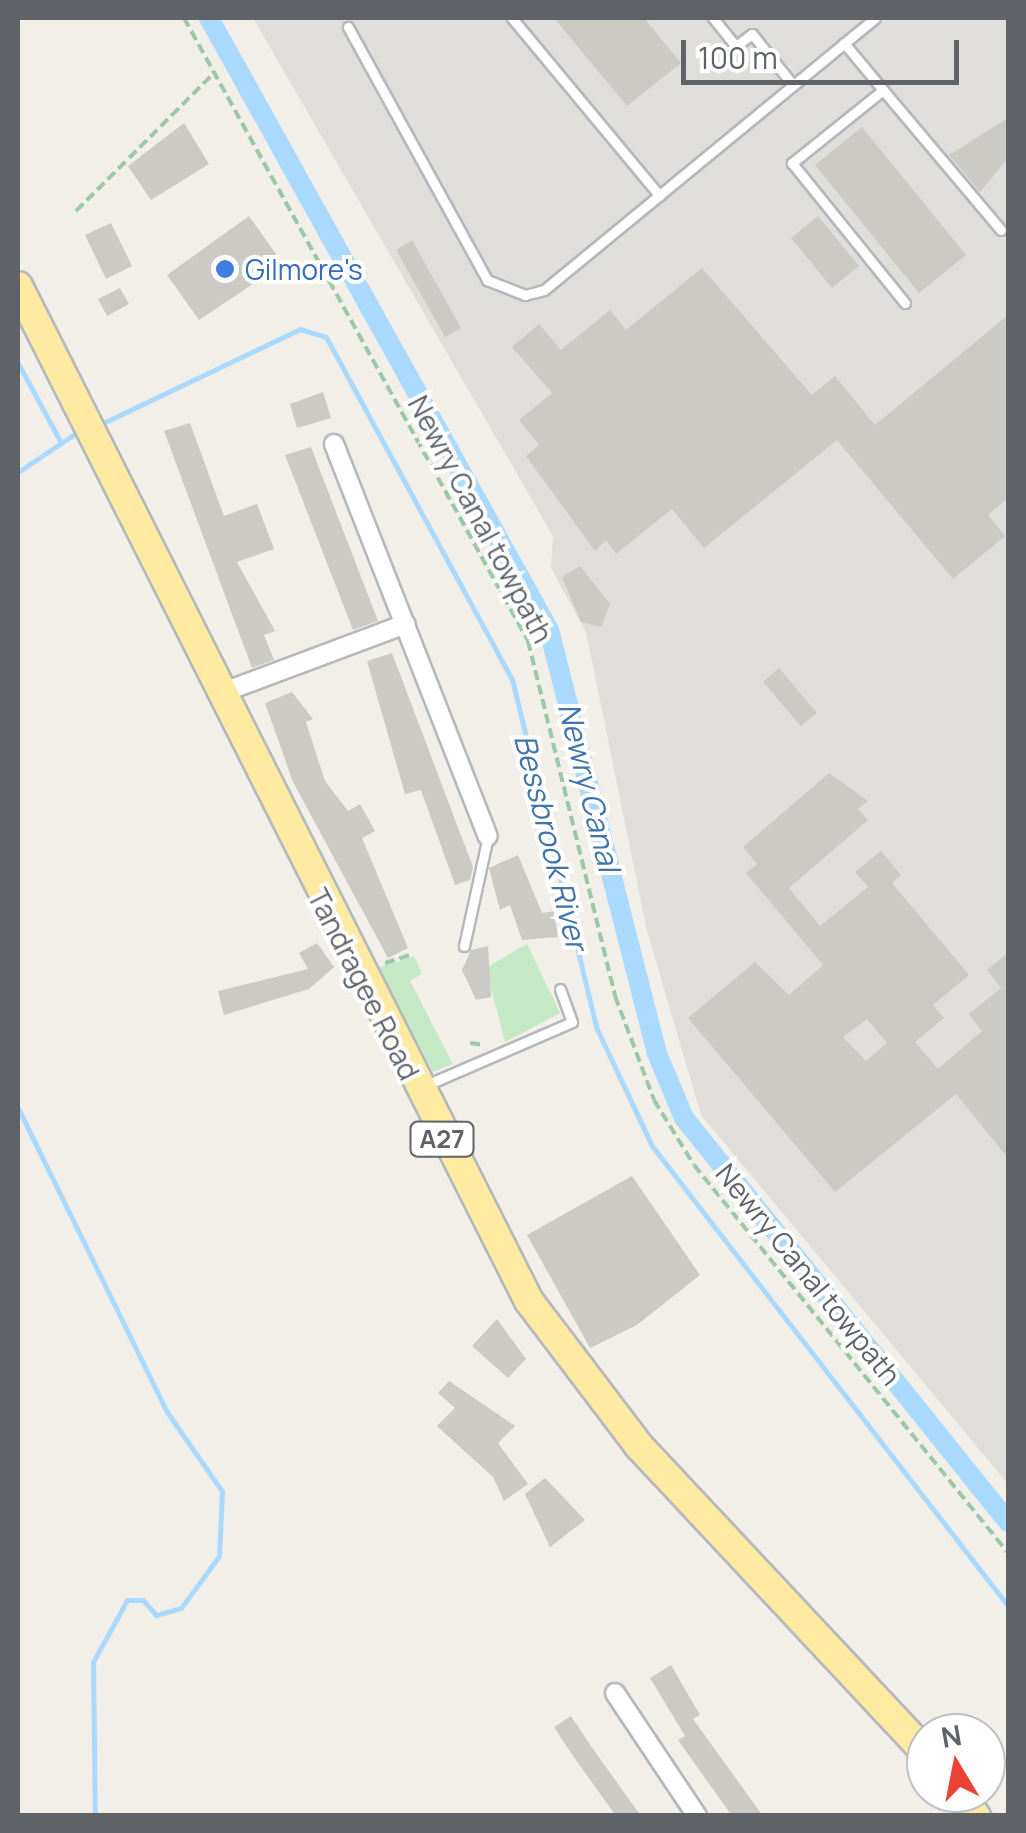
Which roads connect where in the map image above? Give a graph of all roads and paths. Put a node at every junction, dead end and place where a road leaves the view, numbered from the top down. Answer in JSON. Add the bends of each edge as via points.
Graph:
{"nodes":[{"id":1,"x":184,"y":18,"type":"edge"},
{"id":2,"x":512,"y":18,"type":"edge"},
{"id":3,"x":713,"y":18,"type":"edge"},
{"id":4,"x":875,"y":18,"type":"edge"},
{"id":5,"x":348,"y":27,"type":"dead end"},
{"id":6,"x":844,"y":43,"type":"junction"},
{"id":7,"x":214,"y":72,"type":"junction"},
{"id":8,"x":794,"y":85,"type":"junction"},
{"id":9,"x":882,"y":90,"type":"junction"},
{"id":10,"x":660,"y":196,"type":"junction"},
{"id":11,"x":76,"y":212,"type":"dead end"},
{"id":12,"x":1001,"y":230,"type":"dead end"},
{"id":13,"x":18,"y":286,"type":"edge"},
{"id":14,"x":905,"y":303,"type":"dead end"},
{"id":15,"x":334,"y":444,"type":"dead end"},
{"id":16,"x":406,"y":624,"type":"junction"},
{"id":17,"x":221,"y":694,"type":"junction"},
{"id":18,"x":488,"y":836,"type":"joint"},
{"id":19,"x":464,"y":946,"type":"dead end"},
{"id":20,"x":414,"y":954,"type":"dead end"},
{"id":21,"x":372,"y":967,"type":"dead end"},
{"id":22,"x":560,"y":989,"type":"dead end"},
{"id":23,"x":470,"y":1043,"type":"dead end"},
{"id":24,"x":486,"y":1045,"type":"dead end"},
{"id":25,"x":417,"y":1088,"type":"junction"},
{"id":26,"x":1008,"y":1553,"type":"edge"},
{"id":27,"x":614,"y":1693,"type":"dead end"},
{"id":28,"x":906,"y":1731,"type":"edge"},
{"id":29,"x":698,"y":1816,"type":"edge"}],
"edges":[{"from":1,"to":7,"type":"path","name":"Newry Canal towpath"},
{"from":2,"to":10,"type":"lane"},
{"from":3,"to":8,"type":"lane","via":[[736,46],[752,34]]},
{"from":4,"to":6,"type":"lane"},
{"from":5,"to":10,"type":"lane","via":[[463,242],[500,289],[544,290]]},
{"from":6,"to":8,"type":"lane"},
{"from":6,"to":9,"type":"lane"},
{"from":7,"to":11,"type":"path"},
{"from":7,"to":26,"type":"path","name":"Newry Canal towpath","via":[[528,641],[614,996],[654,1100],[694,1165]]},
{"from":8,"to":10,"type":"lane"},
{"from":9,"to":12,"type":"lane"},
{"from":9,"to":14,"type":"lane","via":[[792,164]]},
{"from":13,"to":17,"type":"highway","name":"Tandragee Road","number":"A27"},
{"from":15,"to":16,"type":"street"},
{"from":16,"to":17,"type":"street"},
{"from":16,"to":18,"type":"street"},
{"from":17,"to":25,"type":"highway","name":"Tandragee Road","number":"A27"},
{"from":18,"to":19,"type":"lane"},
{"from":20,"to":21,"type":"path"},
{"from":22,"to":25,"type":"lane","via":[[572,1022]]},
{"from":23,"to":24,"type":"path"},
{"from":25,"to":28,"type":"highway","name":"Tandragee Road","number":"A27","via":[[566,1357]]},
{"from":27,"to":29,"type":"street"}]}
